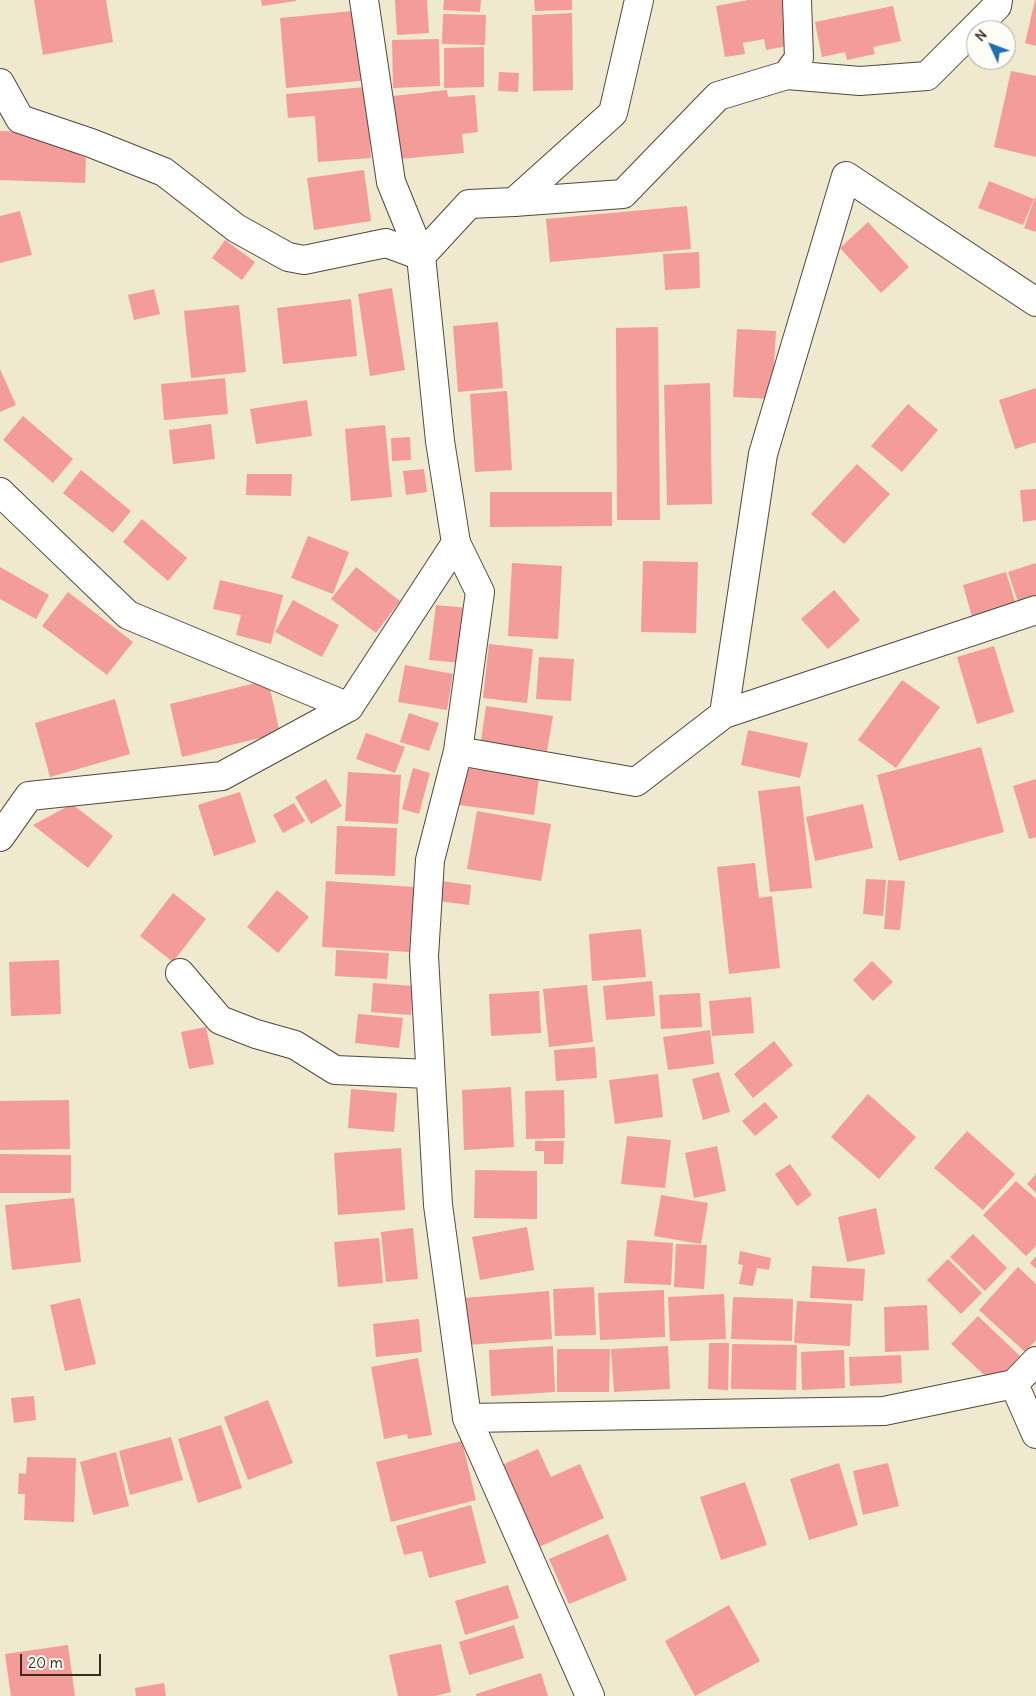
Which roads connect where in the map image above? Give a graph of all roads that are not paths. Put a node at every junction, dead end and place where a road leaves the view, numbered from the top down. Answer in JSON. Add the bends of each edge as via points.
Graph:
{"nodes":[{"id":1,"x":364,"y":0,"type":"edge"},
{"id":2,"x":639,"y":0,"type":"edge"},
{"id":3,"x":797,"y":0,"type":"edge"},
{"id":4,"x":998,"y":0,"type":"edge"},
{"id":5,"x":787,"y":75,"type":"junction"},
{"id":6,"x":0,"y":83,"type":"edge"},
{"id":7,"x":514,"y":202,"type":"junction"},
{"id":8,"x":421,"y":256,"type":"junction"},
{"id":9,"x":1036,"y":302,"type":"edge"},
{"id":10,"x":0,"y":492,"type":"edge"},
{"id":11,"x":456,"y":543,"type":"junction"},
{"id":12,"x":1036,"y":610,"type":"edge"},
{"id":13,"x":349,"y":707,"type":"junction"},
{"id":14,"x":724,"y":714,"type":"junction"},
{"id":15,"x":458,"y":751,"type":"junction"},
{"id":16,"x":0,"y":837,"type":"edge"},
{"id":17,"x":180,"y":973,"type":"dead end"},
{"id":18,"x":430,"y":1074,"type":"junction"},
{"id":19,"x":1036,"y":1361,"type":"edge"},
{"id":20,"x":1014,"y":1384,"type":"junction"},
{"id":21,"x":467,"y":1418,"type":"junction"},
{"id":22,"x":1036,"y":1434,"type":"edge"},
{"id":23,"x":590,"y":1696,"type":"edge"}],
"edges":[{"from":1,"to":8,"type":"street","via":[[391,182]]},
{"from":2,"to":7,"type":"street","via":[[613,113]]},
{"from":3,"to":5,"type":"street","via":[[799,58]]},
{"from":4,"to":5,"type":"street","via":[[997,6],[927,76],[860,81]]},
{"from":5,"to":7,"type":"street","via":[[718,96],[623,194]]},
{"from":6,"to":8,"type":"street","via":[[20,119],[164,172],[236,228],[288,257],[304,260],[386,243]]},
{"from":7,"to":8,"type":"street","via":[[469,204]]},
{"from":8,"to":11,"type":"street","via":[[440,441]]},
{"from":9,"to":14,"type":"street","via":[[846,176],[763,454]]},
{"from":10,"to":13,"type":"street","via":[[128,615]]},
{"from":11,"to":13,"type":"street"},
{"from":11,"to":15,"type":"street","via":[[480,592]]},
{"from":12,"to":14,"type":"street"},
{"from":13,"to":16,"type":"street","via":[[222,776],[29,796]]},
{"from":14,"to":15,"type":"street","via":[[636,782]]},
{"from":15,"to":18,"type":"street","via":[[430,860],[424,956]]},
{"from":17,"to":18,"type":"street","via":[[220,1020],[295,1044],[335,1070]]},
{"from":18,"to":21,"type":"street","via":[[438,1205]]},
{"from":19,"to":20,"type":"street"},
{"from":20,"to":21,"type":"street","via":[[884,1411]]},
{"from":20,"to":22,"type":"street"},
{"from":21,"to":23,"type":"street"}]}
